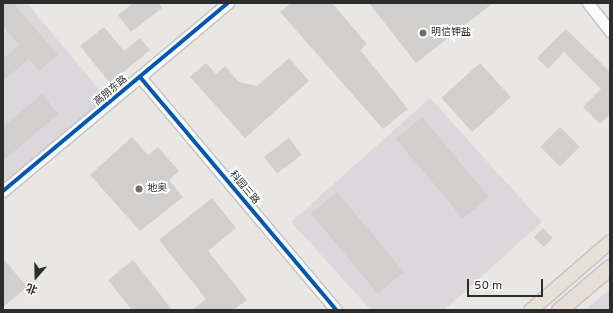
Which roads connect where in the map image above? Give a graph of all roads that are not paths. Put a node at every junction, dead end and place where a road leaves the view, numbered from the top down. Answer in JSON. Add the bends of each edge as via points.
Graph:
{"nodes":[{"id":1,"x":228,"y":3,"type":"edge"},
{"id":2,"x":588,"y":3,"type":"edge"},
{"id":3,"x":610,"y":30,"type":"edge"},
{"id":4,"x":140,"y":77,"type":"junction"},
{"id":5,"x":3,"y":191,"type":"edge"},
{"id":6,"x":610,"y":241,"type":"edge"},
{"id":7,"x":610,"y":246,"type":"edge"},
{"id":8,"x":610,"y":260,"type":"edge"},
{"id":9,"x":610,"y":267,"type":"edge"},
{"id":10,"x":336,"y":310,"type":"edge"},
{"id":11,"x":530,"y":310,"type":"edge"},
{"id":12,"x":537,"y":310,"type":"edge"},
{"id":13,"x":552,"y":310,"type":"edge"},
{"id":14,"x":559,"y":310,"type":"edge"}],
"edges":[{"from":1,"to":4,"type":"street","name":"高朋东路"},
{"from":2,"to":3,"type":"street"},
{"from":4,"to":5,"type":"street","name":"高朋东路"},
{"from":4,"to":10,"type":"street","name":"科园三路"},
{"from":6,"to":11,"type":"main road"},
{"from":7,"to":12,"type":"street"},
{"from":8,"to":13,"type":"main road"},
{"from":9,"to":14,"type":"highway"}]}
